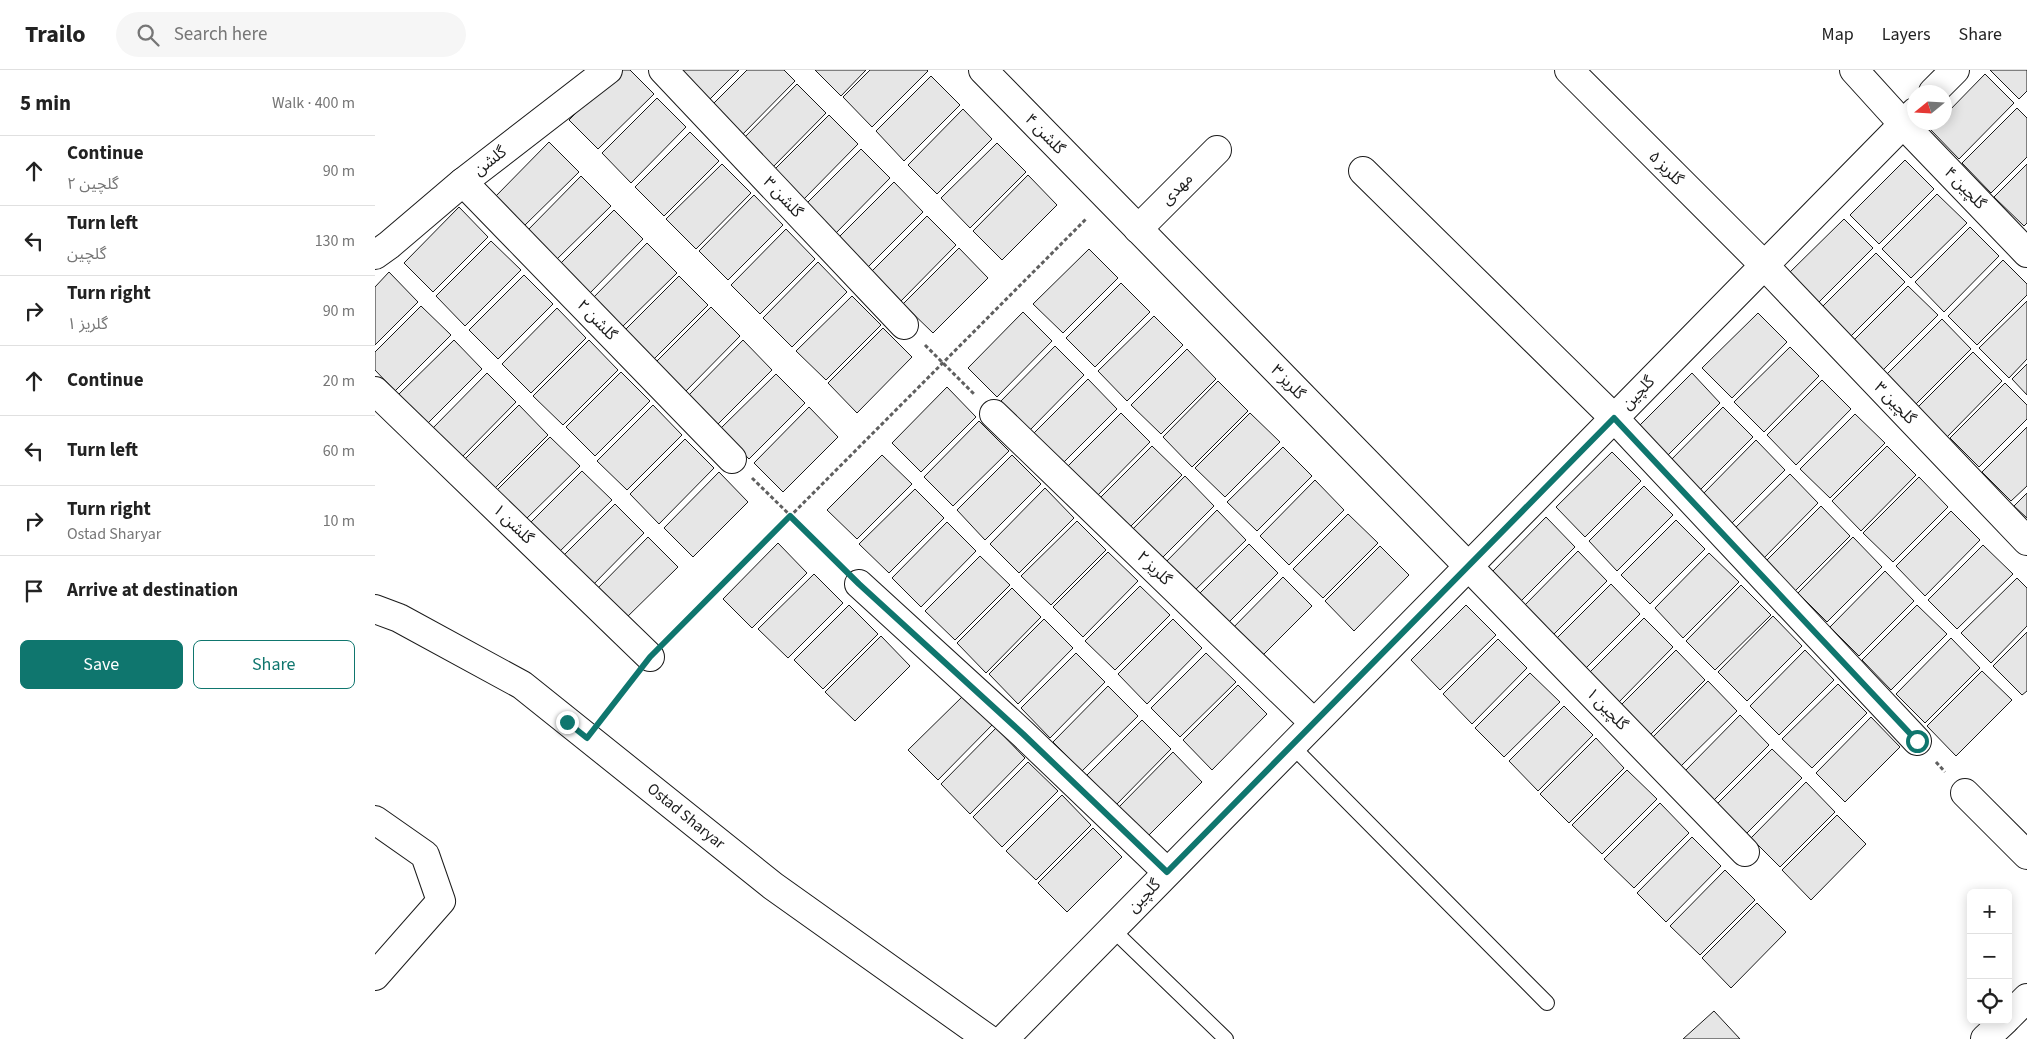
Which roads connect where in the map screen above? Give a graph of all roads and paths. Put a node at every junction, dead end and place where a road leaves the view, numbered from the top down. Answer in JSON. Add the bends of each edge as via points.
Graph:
{"nodes":[{"id":1,"x":608,"y":70,"type":"edge"},
{"id":2,"x":663,"y":70,"type":"edge"},
{"id":3,"x":983,"y":70,"type":"edge"},
{"id":4,"x":1569,"y":70,"type":"edge"},
{"id":5,"x":1854,"y":70,"type":"edge"},
{"id":6,"x":1955,"y":70,"type":"edge"},
{"id":7,"x":1940,"y":85,"type":"edge"},
{"id":8,"x":1907,"y":116,"type":"edge"},
{"id":9,"x":1907,"y":120,"type":"edge"},
{"id":10,"x":1919,"y":130,"type":"edge"},
{"id":11,"x":1217,"y":150,"type":"dead end"},
{"id":12,"x":1363,"y":171,"type":"dead end"},
{"id":13,"x":463,"y":182,"type":"junction"},
{"id":14,"x":1107,"y":198,"type":"junction"},
{"id":15,"x":1138,"y":229,"type":"junction"},
{"id":16,"x":2027,"y":253,"type":"edge"},
{"id":17,"x":375,"y":254,"type":"edge"},
{"id":18,"x":1764,"y":265,"type":"junction"},
{"id":19,"x":903,"y":325,"type":"joint"},
{"id":20,"x":943,"y":362,"type":"junction"},
{"id":21,"x":375,"y":391,"type":"edge"},
{"id":22,"x":994,"y":414,"type":"joint"},
{"id":23,"x":1614,"y":418,"type":"junction"},
{"id":24,"x":732,"y":459,"type":"joint"},
{"id":25,"x":790,"y":516,"type":"junction"},
{"id":26,"x":2027,"y":541,"type":"edge"},
{"id":27,"x":1468,"y":566,"type":"junction"},
{"id":28,"x":859,"y":584,"type":"joint"},
{"id":29,"x":375,"y":609,"type":"edge"},
{"id":30,"x":650,"y":657,"type":"junction"},
{"id":31,"x":1314,"y":723,"type":"junction"},
{"id":32,"x":587,"y":738,"type":"junction"},
{"id":33,"x":1917,"y":741,"type":"joint"},
{"id":34,"x":1291,"y":746,"type":"junction"},
{"id":35,"x":1965,"y":793,"type":"joint"},
{"id":36,"x":375,"y":820,"type":"edge"},
{"id":37,"x":1745,"y":852,"type":"dead end"},
{"id":38,"x":2027,"y":855,"type":"edge"},
{"id":39,"x":1167,"y":872,"type":"junction"},
{"id":40,"x":1112,"y":929,"type":"junction"},
{"id":41,"x":375,"y":976,"type":"edge"},
{"id":42,"x":2027,"y":998,"type":"edge"},
{"id":43,"x":1547,"y":1004,"type":"dead end"},
{"id":44,"x":2012,"y":1013,"type":"edge"},
{"id":45,"x":2001,"y":1024,"type":"edge"},
{"id":46,"x":987,"y":1039,"type":"edge"},
{"id":47,"x":1004,"y":1039,"type":"edge"},
{"id":48,"x":1226,"y":1039,"type":"edge"},
{"id":49,"x":1985,"y":1039,"type":"edge"}],
"edges":[{"from":1,"to":13,"type":"street","name":"گلشن"},
{"from":2,"to":19,"type":"street","name":"گلشن ۳"},
{"from":3,"to":14,"type":"street","name":"گلشن ۴"},
{"from":4,"to":18,"type":"street","name":"گلریز ۵"},
{"from":5,"to":8,"type":"street","name":"گلچین ۴"},
{"from":6,"to":7,"type":"street"},
{"from":9,"to":18,"type":"street","name":"گلچین"},
{"from":10,"to":16,"type":"street","name":"گلچین ۴"},
{"from":11,"to":15,"type":"street","name":"مهدی"},
{"from":12,"to":23,"type":"street"},
{"from":13,"to":17,"type":"street","name":"گلشن"},
{"from":13,"to":24,"type":"street","name":"گلشن ۲"},
{"from":14,"to":15,"type":"street","name":"گلریز ۳"},
{"from":14,"to":20,"type":"path"},
{"from":15,"to":27,"type":"street","name":"گلریز ۳"},
{"from":18,"to":23,"type":"street","name":"گلچین"},
{"from":18,"to":26,"type":"street","name":"گلچین ۳"},
{"from":19,"to":20,"type":"path"},
{"from":20,"to":22,"type":"path"},
{"from":20,"to":25,"type":"path"},
{"from":21,"to":30,"type":"street","name":"گلشن ۱"},
{"from":22,"to":31,"type":"street","name":"گلریز ۲"},
{"from":23,"to":27,"type":"street","name":"گلچین"},
{"from":23,"to":33,"type":"street"},
{"from":24,"to":25,"type":"path"},
{"from":25,"to":28,"type":"path"},
{"from":25,"to":30,"type":"path"},
{"from":27,"to":31,"type":"street","name":"گلچین"},
{"from":27,"to":37,"type":"street","name":"گلچین ۱"},
{"from":28,"to":39,"type":"street"},
{"from":29,"to":32,"type":"street","name":"Ostad Sharyar","via":[[399,618],[522,685]]},
{"from":30,"to":32,"type":"path"},
{"from":31,"to":34,"type":"street","name":"گلچین"},
{"from":32,"to":46,"type":"street","name":"Ostad Sharyar","via":[[773,886]]},
{"from":33,"to":35,"type":"path"},
{"from":34,"to":39,"type":"street","name":"گلچین"},
{"from":34,"to":43,"type":"lane"},
{"from":35,"to":38,"type":"street"},
{"from":36,"to":41,"type":"street","via":[[425,855],[441,901]]},
{"from":39,"to":40,"type":"street","name":"گلچین"},
{"from":40,"to":47,"type":"street","name":"گلچین"},
{"from":40,"to":48,"type":"lane"},
{"from":42,"to":44,"type":"street"},
{"from":45,"to":49,"type":"street"}]}
